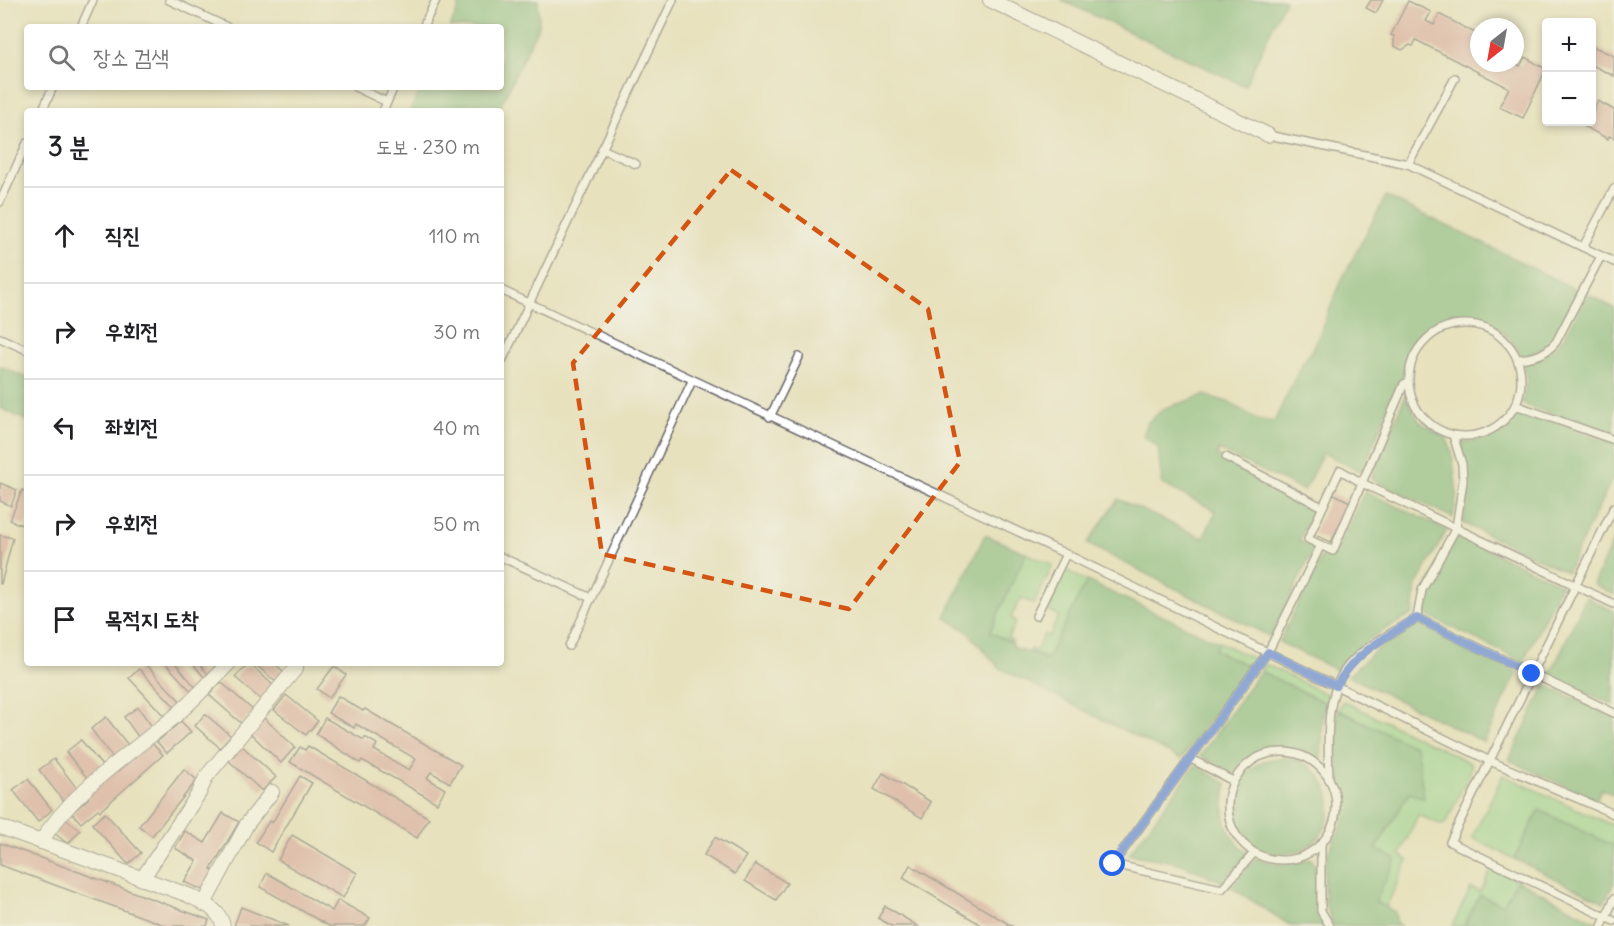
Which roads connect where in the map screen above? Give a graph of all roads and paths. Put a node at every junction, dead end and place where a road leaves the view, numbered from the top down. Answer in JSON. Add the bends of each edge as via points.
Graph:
{"nodes":[{"id":1,"x":93,"y":0,"type":"edge"},
{"id":2,"x":169,"y":0,"type":"edge"},
{"id":3,"x":673,"y":0,"type":"edge"},
{"id":4,"x":990,"y":0,"type":"edge"},
{"id":5,"x":435,"y":1,"type":"edge"},
{"id":6,"x":82,"y":24,"type":"edge"},
{"id":7,"x":221,"y":24,"type":"edge"},
{"id":8,"x":424,"y":24,"type":"edge"},
{"id":9,"x":1455,"y":78,"type":"dead end"},
{"id":10,"x":52,"y":90,"type":"edge"},
{"id":11,"x":361,"y":90,"type":"edge"},
{"id":12,"x":393,"y":90,"type":"edge"},
{"id":13,"x":387,"y":102,"type":"junction"},
{"id":14,"x":43,"y":108,"type":"edge"},
{"id":15,"x":384,"y":108,"type":"edge"},
{"id":16,"x":1268,"y":135,"type":"joint"},
{"id":17,"x":602,"y":149,"type":"junction"},
{"id":18,"x":24,"y":150,"type":"edge"},
{"id":19,"x":636,"y":164,"type":"dead end"},
{"id":20,"x":1408,"y":165,"type":"junction"},
{"id":21,"x":1614,"y":189,"type":"edge"},
{"id":22,"x":0,"y":202,"type":"edge"},
{"id":23,"x":1583,"y":247,"type":"junction"},
{"id":24,"x":1601,"y":256,"type":"junction"},
{"id":25,"x":1614,"y":262,"type":"edge"},
{"id":26,"x":504,"y":291,"type":"edge"},
{"id":27,"x":528,"y":303,"type":"junction"},
{"id":28,"x":0,"y":338,"type":"edge"},
{"id":29,"x":24,"y":349,"type":"edge"},
{"id":30,"x":504,"y":356,"type":"edge"},
{"id":31,"x":799,"y":357,"type":"dead end"},
{"id":32,"x":1519,"y":359,"type":"junction"},
{"id":33,"x":692,"y":381,"type":"junction"},
{"id":34,"x":1408,"y":383,"type":"junction"},
{"id":35,"x":1515,"y":405,"type":"junction"},
{"id":36,"x":770,"y":417,"type":"junction"},
{"id":37,"x":1452,"y":435,"type":"junction"},
{"id":38,"x":1614,"y":440,"type":"edge"},
{"id":39,"x":1226,"y":457,"type":"dead end"},
{"id":40,"x":1364,"y":484,"type":"junction"},
{"id":41,"x":1322,"y":507,"type":"junction"},
{"id":42,"x":1614,"y":507,"type":"edge"},
{"id":43,"x":1456,"y":528,"type":"junction"},
{"id":44,"x":1321,"y":545,"type":"junction"},
{"id":45,"x":1066,"y":554,"type":"junction"},
{"id":46,"x":504,"y":558,"type":"edge"},
{"id":47,"x":1576,"y":584,"type":"junction"},
{"id":48,"x":591,"y":598,"type":"junction"},
{"id":49,"x":1614,"y":604,"type":"edge"},
{"id":50,"x":1036,"y":616,"type":"dead end"},
{"id":51,"x":1417,"y":618,"type":"junction"},
{"id":52,"x":568,"y":646,"type":"dead end"},
{"id":53,"x":1268,"y":652,"type":"junction"},
{"id":54,"x":226,"y":666,"type":"edge"},
{"id":55,"x":296,"y":666,"type":"edge"},
{"id":56,"x":1532,"y":674,"type":"junction"},
{"id":57,"x":1336,"y":686,"type":"junction"},
{"id":58,"x":1614,"y":713,"type":"edge"},
{"id":59,"x":1191,"y":759,"type":"junction"},
{"id":60,"x":1490,"y":761,"type":"junction"},
{"id":61,"x":1329,"y":779,"type":"junction"},
{"id":62,"x":1233,"y":781,"type":"junction"},
{"id":63,"x":272,"y":792,"type":"dead end"},
{"id":64,"x":1614,"y":814,"type":"edge"},
{"id":65,"x":0,"y":827,"type":"edge"},
{"id":66,"x":41,"y":842,"type":"junction"},
{"id":67,"x":1321,"y":845,"type":"junction"},
{"id":68,"x":1254,"y":853,"type":"junction"},
{"id":69,"x":142,"y":879,"type":"junction"},
{"id":70,"x":1614,"y":898,"type":"edge"},
{"id":71,"x":204,"y":904,"type":"junction"},
{"id":72,"x":1606,"y":918,"type":"junction"},
{"id":73,"x":1614,"y":921,"type":"edge"},
{"id":74,"x":223,"y":926,"type":"edge"},
{"id":75,"x":1330,"y":926,"type":"edge"},
{"id":76,"x":1602,"y":926,"type":"edge"}],
"edges":[{"from":1,"to":6,"type":"lane"},
{"from":2,"to":7,"type":"lane"},
{"from":3,"to":17,"type":"lane"},
{"from":4,"to":16,"type":"street"},
{"from":5,"to":8,"type":"lane"},
{"from":9,"to":20,"type":"lane"},
{"from":10,"to":14,"type":"lane"},
{"from":11,"to":13,"type":"lane"},
{"from":12,"to":13,"type":"lane"},
{"from":13,"to":15,"type":"lane"},
{"from":16,"to":20,"type":"lane"},
{"from":17,"to":19,"type":"lane"},
{"from":17,"to":27,"type":"lane"},
{"from":18,"to":22,"type":"lane"},
{"from":20,"to":23,"type":"lane"},
{"from":21,"to":23,"type":"lane"},
{"from":23,"to":24,"type":"lane"},
{"from":24,"to":25,"type":"lane"},
{"from":24,"to":32,"type":"lane","via":[[1556,342],[1543,354]]},
{"from":26,"to":27,"type":"lane"},
{"from":27,"to":30,"type":"lane"},
{"from":27,"to":33,"type":"lane"},
{"from":28,"to":29,"type":"lane"},
{"from":31,"to":36,"type":"lane"},
{"from":32,"to":34,"type":"lane","via":[[1497,333],[1471,323],[1451,325],[1422,342],[1412,358]]},
{"from":32,"to":35,"type":"lane","via":[[1522,381]]},
{"from":33,"to":36,"type":"lane"},
{"from":33,"to":48,"type":"lane"},
{"from":34,"to":37,"type":"lane","via":[[1413,402],[1424,419]]},
{"from":34,"to":40,"type":"lane","via":[[1404,384]]},
{"from":35,"to":37,"type":"lane","via":[[1493,430],[1472,436]]},
{"from":35,"to":38,"type":"lane"},
{"from":36,"to":45,"type":"lane"},
{"from":37,"to":43,"type":"lane","via":[[1463,480]]},
{"from":39,"to":41,"type":"lane"},
{"from":40,"to":41,"type":"lane","via":[[1340,470]]},
{"from":40,"to":43,"type":"lane"},
{"from":40,"to":44,"type":"lane","via":[[1334,551]]},
{"from":41,"to":44,"type":"lane","via":[[1308,539]]},
{"from":42,"to":47,"type":"lane"},
{"from":43,"to":47,"type":"lane"},
{"from":43,"to":51,"type":"lane","via":[[1422,590]]},
{"from":44,"to":53,"type":"lane"},
{"from":45,"to":50,"type":"lane"},
{"from":45,"to":53,"type":"lane"},
{"from":46,"to":48,"type":"lane"},
{"from":47,"to":49,"type":"lane"},
{"from":47,"to":56,"type":"lane"},
{"from":48,"to":52,"type":"lane"},
{"from":51,"to":56,"type":"lane"},
{"from":51,"to":57,"type":"lane","via":[[1348,665]]},
{"from":53,"to":57,"type":"lane"},
{"from":53,"to":59,"type":"lane"},
{"from":54,"to":66,"type":"street","via":[[175,716],[93,783],[52,823]]},
{"from":55,"to":69,"type":"street","via":[[206,777]]},
{"from":56,"to":58,"type":"lane"},
{"from":56,"to":60,"type":"lane"},
{"from":57,"to":60,"type":"lane"},
{"from":57,"to":61,"type":"lane","via":[[1329,718]]},
{"from":59,"to":62,"type":"lane"},
{"from":59,"to":68,"type":"lane","via":[[1113,864],[1222,889]]},
{"from":60,"to":64,"type":"lane"},
{"from":60,"to":72,"type":"lane","via":[[1450,842]]},
{"from":61,"to":62,"type":"lane","via":[[1317,764],[1282,751],[1263,754],[1240,770]]},
{"from":61,"to":67,"type":"lane","via":[[1336,811],[1332,831]]},
{"from":62,"to":68,"type":"lane","via":[[1227,804],[1230,824],[1239,841]]},
{"from":63,"to":71,"type":"street","via":[[247,824]]},
{"from":65,"to":66,"type":"street"},
{"from":66,"to":69,"type":"street"},
{"from":67,"to":68,"type":"lane","via":[[1305,856],[1287,861]]},
{"from":67,"to":75,"type":"lane","via":[[1321,910]]},
{"from":69,"to":71,"type":"street"},
{"from":70,"to":72,"type":"lane"},
{"from":71,"to":74,"type":"street","via":[[222,919]]},
{"from":72,"to":73,"type":"lane"},
{"from":72,"to":76,"type":"lane"}]}
